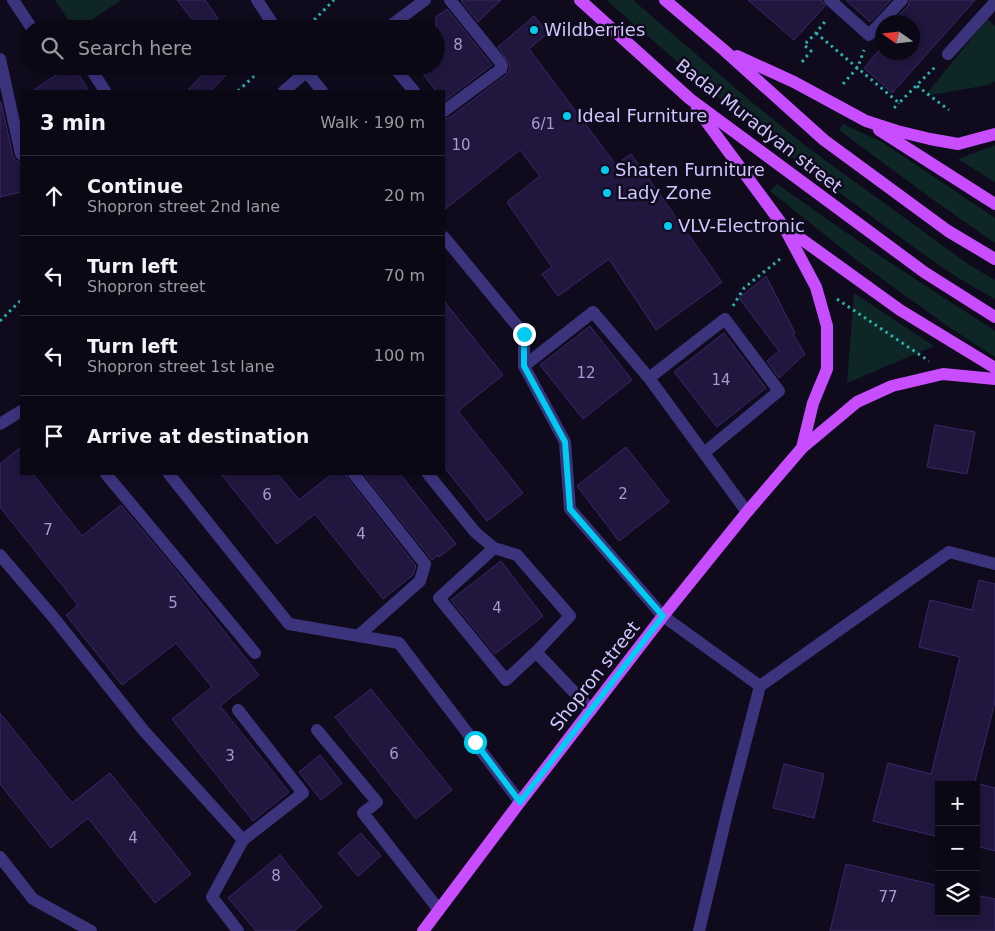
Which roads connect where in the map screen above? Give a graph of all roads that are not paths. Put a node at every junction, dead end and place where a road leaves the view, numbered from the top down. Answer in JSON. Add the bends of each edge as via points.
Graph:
{"nodes":[{"id":1,"x":13,"y":0,"type":"edge"},
{"id":2,"x":257,"y":0,"type":"edge"},
{"id":3,"x":425,"y":0,"type":"edge"},
{"id":4,"x":450,"y":0,"type":"edge"},
{"id":5,"x":580,"y":0,"type":"edge"},
{"id":6,"x":665,"y":0,"type":"edge"},
{"id":7,"x":902,"y":0,"type":"edge"},
{"id":8,"x":995,"y":2,"type":"edge"},
{"id":9,"x":833,"y":3,"type":"edge"},
{"id":10,"x":26,"y":20,"type":"edge"},
{"id":11,"x":270,"y":20,"type":"edge"},
{"id":12,"x":398,"y":20,"type":"edge"},
{"id":13,"x":725,"y":51,"type":"junction"},
{"id":14,"x":948,"y":54,"type":"road end"},
{"id":15,"x":0,"y":60,"type":"edge"},
{"id":16,"x":95,"y":75,"type":"edge"},
{"id":17,"x":299,"y":75,"type":"edge"},
{"id":18,"x":309,"y":75,"type":"edge"},
{"id":19,"x":401,"y":75,"type":"edge"},
{"id":20,"x":104,"y":90,"type":"edge"},
{"id":21,"x":285,"y":90,"type":"edge"},
{"id":22,"x":321,"y":90,"type":"edge"},
{"id":23,"x":413,"y":90,"type":"edge"},
{"id":24,"x":690,"y":99,"type":"junction"},
{"id":25,"x":445,"y":110,"type":"edge"},
{"id":26,"x":866,"y":121,"type":"junction"},
{"id":27,"x":995,"y":134,"type":"edge"},
{"id":28,"x":20,"y":150,"type":"edge"},
{"id":29,"x":995,"y":204,"type":"edge"},
{"id":30,"x":784,"y":227,"type":"junction"},
{"id":31,"x":445,"y":238,"type":"edge"},
{"id":32,"x":995,"y":259,"type":"edge"},
{"id":33,"x":995,"y":317,"type":"edge"},
{"id":34,"x":524,"y":366,"type":"junction"},
{"id":35,"x":995,"y":368,"type":"edge"},
{"id":36,"x":649,"y":378,"type":"junction"},
{"id":37,"x":995,"y":379,"type":"edge"},
{"id":38,"x":20,"y":412,"type":"edge"},
{"id":39,"x":0,"y":424,"type":"edge"},
{"id":40,"x":802,"y":448,"type":"junction"},
{"id":41,"x":704,"y":453,"type":"junction"},
{"id":42,"x":107,"y":475,"type":"edge"},
{"id":43,"x":170,"y":475,"type":"edge"},
{"id":44,"x":355,"y":475,"type":"edge"},
{"id":45,"x":429,"y":475,"type":"edge"},
{"id":46,"x":747,"y":512,"type":"junction"},
{"id":47,"x":494,"y":548,"type":"junction"},
{"id":48,"x":0,"y":555,"type":"edge"},
{"id":49,"x":995,"y":564,"type":"edge"},
{"id":50,"x":663,"y":616,"type":"junction"},
{"id":51,"x":358,"y":636,"type":"junction"},
{"id":52,"x":536,"y":652,"type":"junction"},
{"id":53,"x":255,"y":653,"type":"dead end"},
{"id":54,"x":760,"y":686,"type":"junction"},
{"id":55,"x":238,"y":710,"type":"dead end"},
{"id":56,"x":590,"y":710,"type":"junction"},
{"id":57,"x":316,"y":730,"type":"dead end"},
{"id":58,"x":520,"y":802,"type":"junction"},
{"id":59,"x":243,"y":840,"type":"junction"},
{"id":60,"x":0,"y":857,"type":"edge"},
{"id":61,"x":439,"y":910,"type":"junction"},
{"id":62,"x":90,"y":931,"type":"edge"},
{"id":63,"x":238,"y":931,"type":"edge"},
{"id":64,"x":423,"y":931,"type":"edge"},
{"id":65,"x":699,"y":931,"type":"edge"}],
"edges":[{"from":1,"to":10,"type":"street"},
{"from":2,"to":11,"type":"street"},
{"from":3,"to":12,"type":"street"},
{"from":4,"to":25,"type":"street","via":[[502,66]]},
{"from":5,"to":24,"type":"main road","name":"Badal Muradyan street"},
{"from":6,"to":13,"type":"main road","name":"Badal Muradyan street"},
{"from":7,"to":9,"type":"street","via":[[869,35]]},
{"from":8,"to":14,"type":"street"},
{"from":13,"to":26,"type":"main road","via":[[794,82]]},
{"from":13,"to":32,"type":"main road","name":"Badal Muradyan street","via":[[824,140],[948,230]]},
{"from":15,"to":28,"type":"street"},
{"from":16,"to":20,"type":"street"},
{"from":17,"to":21,"type":"street"},
{"from":18,"to":22,"type":"street"},
{"from":19,"to":23,"type":"street"},
{"from":24,"to":30,"type":"main road"},
{"from":24,"to":33,"type":"main road","name":"Badal Muradyan street","via":[[924,272]]},
{"from":26,"to":27,"type":"main road","via":[[958,144]]},
{"from":26,"to":29,"type":"main road"},
{"from":30,"to":35,"type":"main road","via":[[900,310]]},
{"from":30,"to":40,"type":"main road","via":[[816,287],[827,326],[827,369],[813,403]]},
{"from":31,"to":34,"type":"street","via":[[524,334]]},
{"from":34,"to":36,"type":"street","via":[[593,312]]},
{"from":34,"to":50,"type":"street","via":[[565,442],[570,509]]},
{"from":36,"to":41,"type":"street"},
{"from":36,"to":41,"type":"street","via":[[725,319],[779,391]]},
{"from":37,"to":40,"type":"main road","name":"Shopron street","via":[[943,374],[892,386],[857,402]]},
{"from":38,"to":39,"type":"street"},
{"from":40,"to":46,"type":"main road","name":"Shopron street"},
{"from":41,"to":46,"type":"street"},
{"from":42,"to":53,"type":"street"},
{"from":43,"to":51,"type":"street","via":[[289,624]]},
{"from":44,"to":51,"type":"street","via":[[425,564],[420,581]]},
{"from":45,"to":47,"type":"street","via":[[475,532]]},
{"from":46,"to":50,"type":"main road","name":"Shopron street"},
{"from":47,"to":52,"type":"street","via":[[517,555],[570,616]]},
{"from":47,"to":52,"type":"street","via":[[439,598],[506,680]]},
{"from":48,"to":59,"type":"street","via":[[144,731]]},
{"from":49,"to":54,"type":"street","via":[[949,552]]},
{"from":50,"to":54,"type":"street"},
{"from":50,"to":56,"type":"main road","name":"Shopron street"},
{"from":51,"to":58,"type":"street","via":[[399,643]]},
{"from":52,"to":56,"type":"street"},
{"from":54,"to":65,"type":"street"},
{"from":55,"to":59,"type":"street","via":[[303,792]]},
{"from":56,"to":58,"type":"main road","name":"Shopron street"},
{"from":57,"to":61,"type":"street","via":[[377,802],[363,813]]},
{"from":58,"to":61,"type":"main road","name":"Shopron street"},
{"from":59,"to":63,"type":"street","via":[[212,897]]},
{"from":60,"to":62,"type":"street","via":[[33,899]]},
{"from":61,"to":64,"type":"main road","name":"Shopron street"}]}
